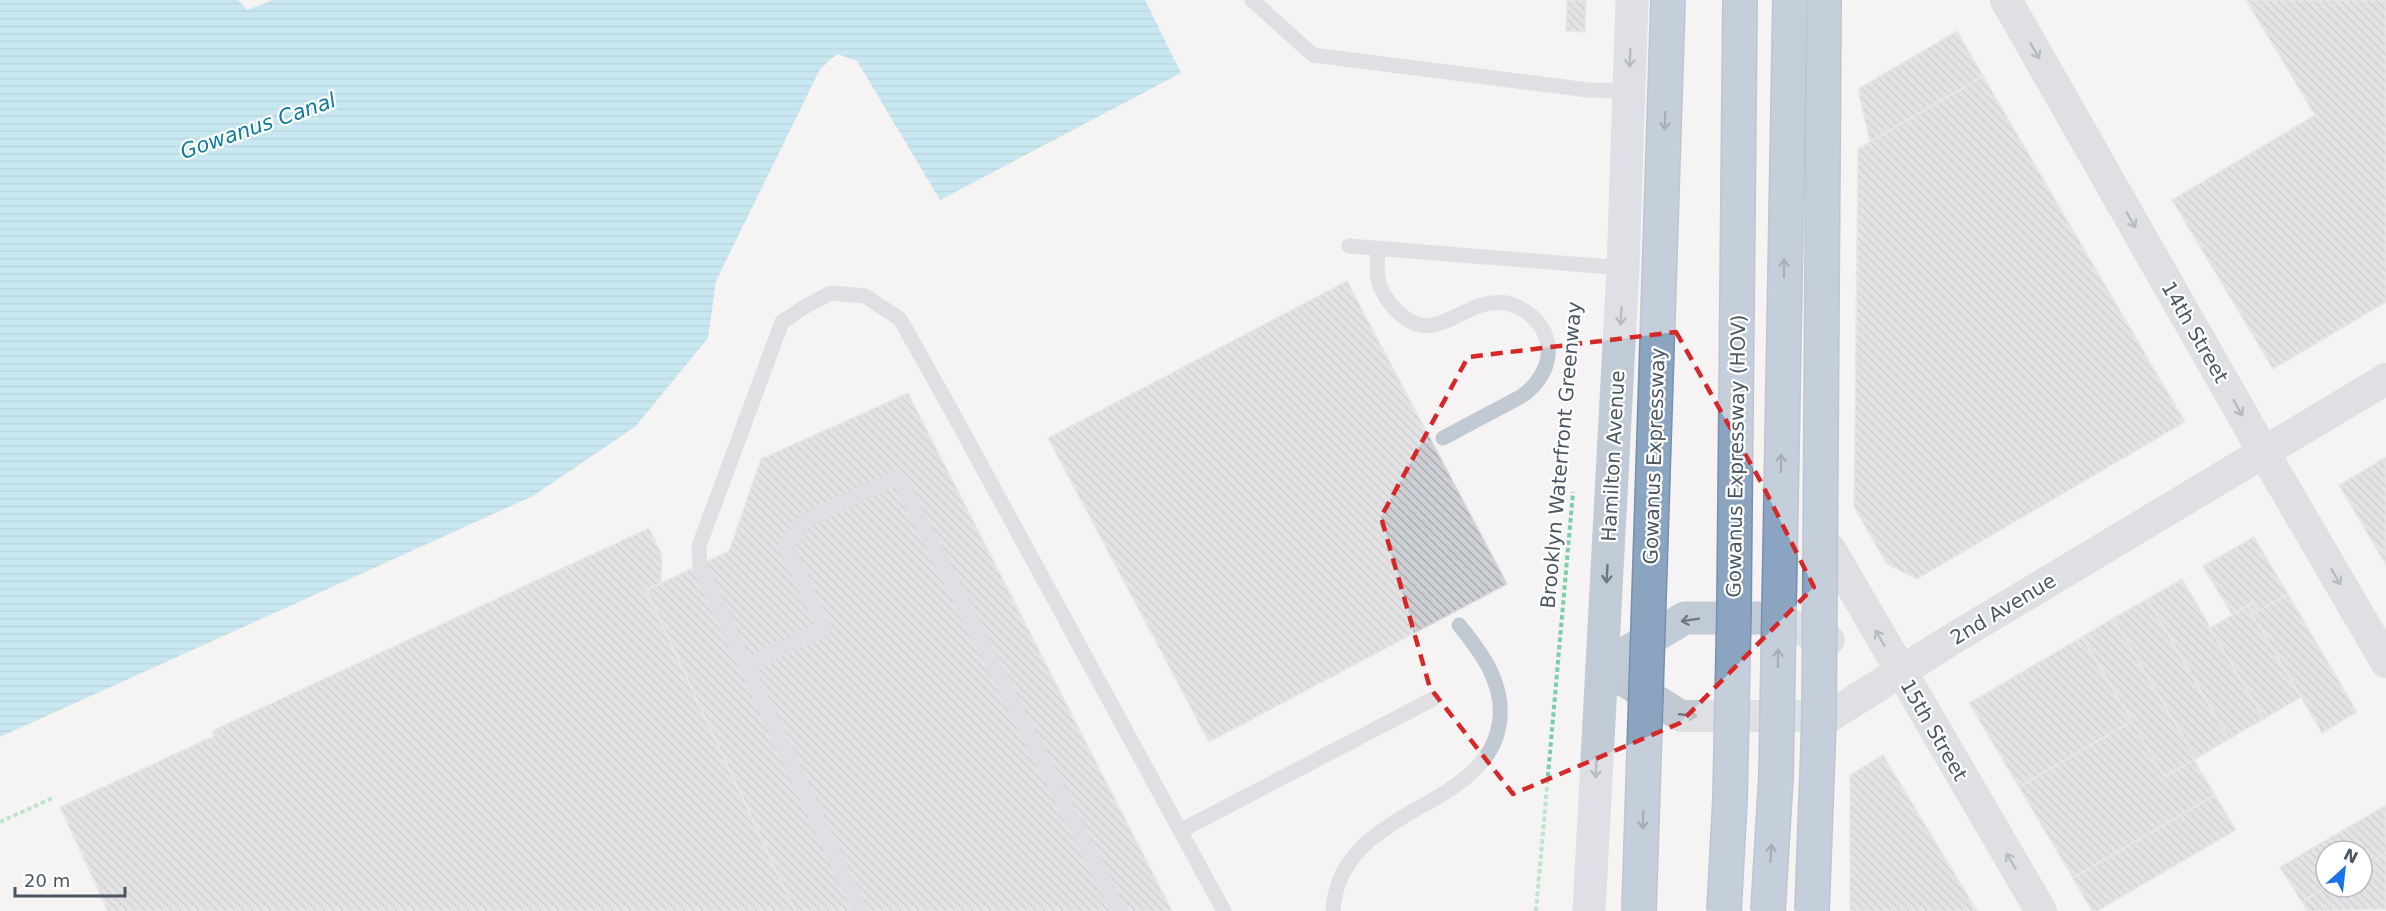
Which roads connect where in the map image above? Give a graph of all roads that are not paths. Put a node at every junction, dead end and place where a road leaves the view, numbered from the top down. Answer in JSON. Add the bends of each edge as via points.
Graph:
{"nodes":[{"id":1,"x":1252,"y":0,"type":"edge"},
{"id":2,"x":1632,"y":0,"type":"edge"},
{"id":3,"x":1668,"y":0,"type":"edge"},
{"id":4,"x":1740,"y":0,"type":"edge"},
{"id":5,"x":1790,"y":0,"type":"edge"},
{"id":6,"x":1824,"y":0,"type":"edge"},
{"id":7,"x":1834,"y":0,"type":"edge"},
{"id":8,"x":2006,"y":0,"type":"edge"},
{"id":9,"x":1629,"y":91,"type":"junction"},
{"id":10,"x":1349,"y":246,"type":"dead end"},
{"id":11,"x":1379,"y":248,"type":"junction"},
{"id":12,"x":1623,"y":268,"type":"junction"},
{"id":13,"x":2386,"y":379,"type":"edge"},
{"id":14,"x":1443,"y":438,"type":"dead end"},
{"id":15,"x":2263,"y":452,"type":"junction"},
{"id":16,"x":1830,"y":549,"type":"junction"},
{"id":17,"x":1459,"y":625,"type":"dead end"},
{"id":18,"x":1828,"y":640,"type":"junction"},
{"id":19,"x":2386,"y":662,"type":"edge"},
{"id":20,"x":744,"y":666,"type":"junction"},
{"id":21,"x":1602,"y":667,"type":"junction"},
{"id":22,"x":1899,"y":671,"type":"junction"},
{"id":23,"x":1433,"y":699,"type":"dead end"},
{"id":24,"x":1830,"y":717,"type":"junction"},
{"id":25,"x":1180,"y":831,"type":"junction"},
{"id":26,"x":860,"y":911,"type":"edge"},
{"id":27,"x":1119,"y":911,"type":"edge"},
{"id":28,"x":1224,"y":911,"type":"edge"},
{"id":29,"x":1333,"y":911,"type":"edge"},
{"id":30,"x":1589,"y":911,"type":"edge"},
{"id":31,"x":1639,"y":911,"type":"edge"},
{"id":32,"x":1724,"y":911,"type":"edge"},
{"id":33,"x":1768,"y":911,"type":"edge"},
{"id":34,"x":1812,"y":911,"type":"edge"},
{"id":35,"x":1824,"y":911,"type":"edge"},
{"id":36,"x":2041,"y":911,"type":"edge"}],
"edges":[{"from":1,"to":9,"type":"lane","via":[[1313,55],[1588,90]]},
{"from":2,"to":9,"type":"main road","name":"Hamilton Avenue","one_way":true},
{"from":3,"to":31,"type":"highway","name":"Gowanus Expressway","one_way":true,"bridge":true},
{"from":4,"to":32,"type":"highway","name":"Gowanus Expressway (HOV)","bridge":true,"via":[[1734,621]]},
{"from":33,"to":5,"type":"highway","one_way":true,"bridge":true,"via":[[1776,776]]},
{"from":6,"to":34,"type":"highway","bridge":true,"via":[[1819,720]]},
{"from":7,"to":16,"type":"main road"},
{"from":8,"to":15,"type":"street","name":"14th Street","one_way":true},
{"from":9,"to":12,"type":"main road","name":"Hamilton Avenue"},
{"from":10,"to":11,"type":"lane"},
{"from":11,"to":12,"type":"lane"},
{"from":11,"to":14,"type":"lane","via":[[1379,286],[1410,322],[1426,327],[1440,325],[1472,308],[1505,303],[1528,313],[1546,336],[1550,351],[1547,364],[1533,388]]},
{"from":12,"to":21,"type":"main road","name":"Hamilton Avenue","one_way":true},
{"from":13,"to":15,"type":"street","name":"2nd Avenue"},
{"from":15,"to":19,"type":"street","name":"14th Street","one_way":true},
{"from":15,"to":22,"type":"street","name":"2nd Avenue"},
{"from":16,"to":18,"type":"main road"},
{"from":22,"to":16,"type":"street","name":"15th Street","one_way":true},
{"from":17,"to":29,"type":"lane","via":[[1488,664],[1498,686],[1499,732],[1490,752],[1461,781],[1363,845],[1346,867],[1334,895]]},
{"from":18,"to":21,"type":"main road","one_way":true,"via":[[1773,618],[1686,618]]},
{"from":18,"to":24,"type":"main road"},
{"from":20,"to":25,"type":"lane","via":[[700,567],[699,546],[782,322],[831,293],[865,296],[900,319]]},
{"from":20,"to":26,"type":"lane"},
{"from":20,"to":27,"type":"lane","via":[[824,628],[786,546],[804,521],[898,477]]},
{"from":21,"to":24,"type":"street","one_way":true,"via":[[1681,716]]},
{"from":21,"to":30,"type":"main road","name":"Hamilton Avenue","one_way":true},
{"from":22,"to":24,"type":"street","name":"2nd Avenue"},
{"from":36,"to":22,"type":"street","name":"15th Street","one_way":true},
{"from":23,"to":25,"type":"lane"},
{"from":24,"to":35,"type":"main road"},
{"from":25,"to":28,"type":"lane"}]}
